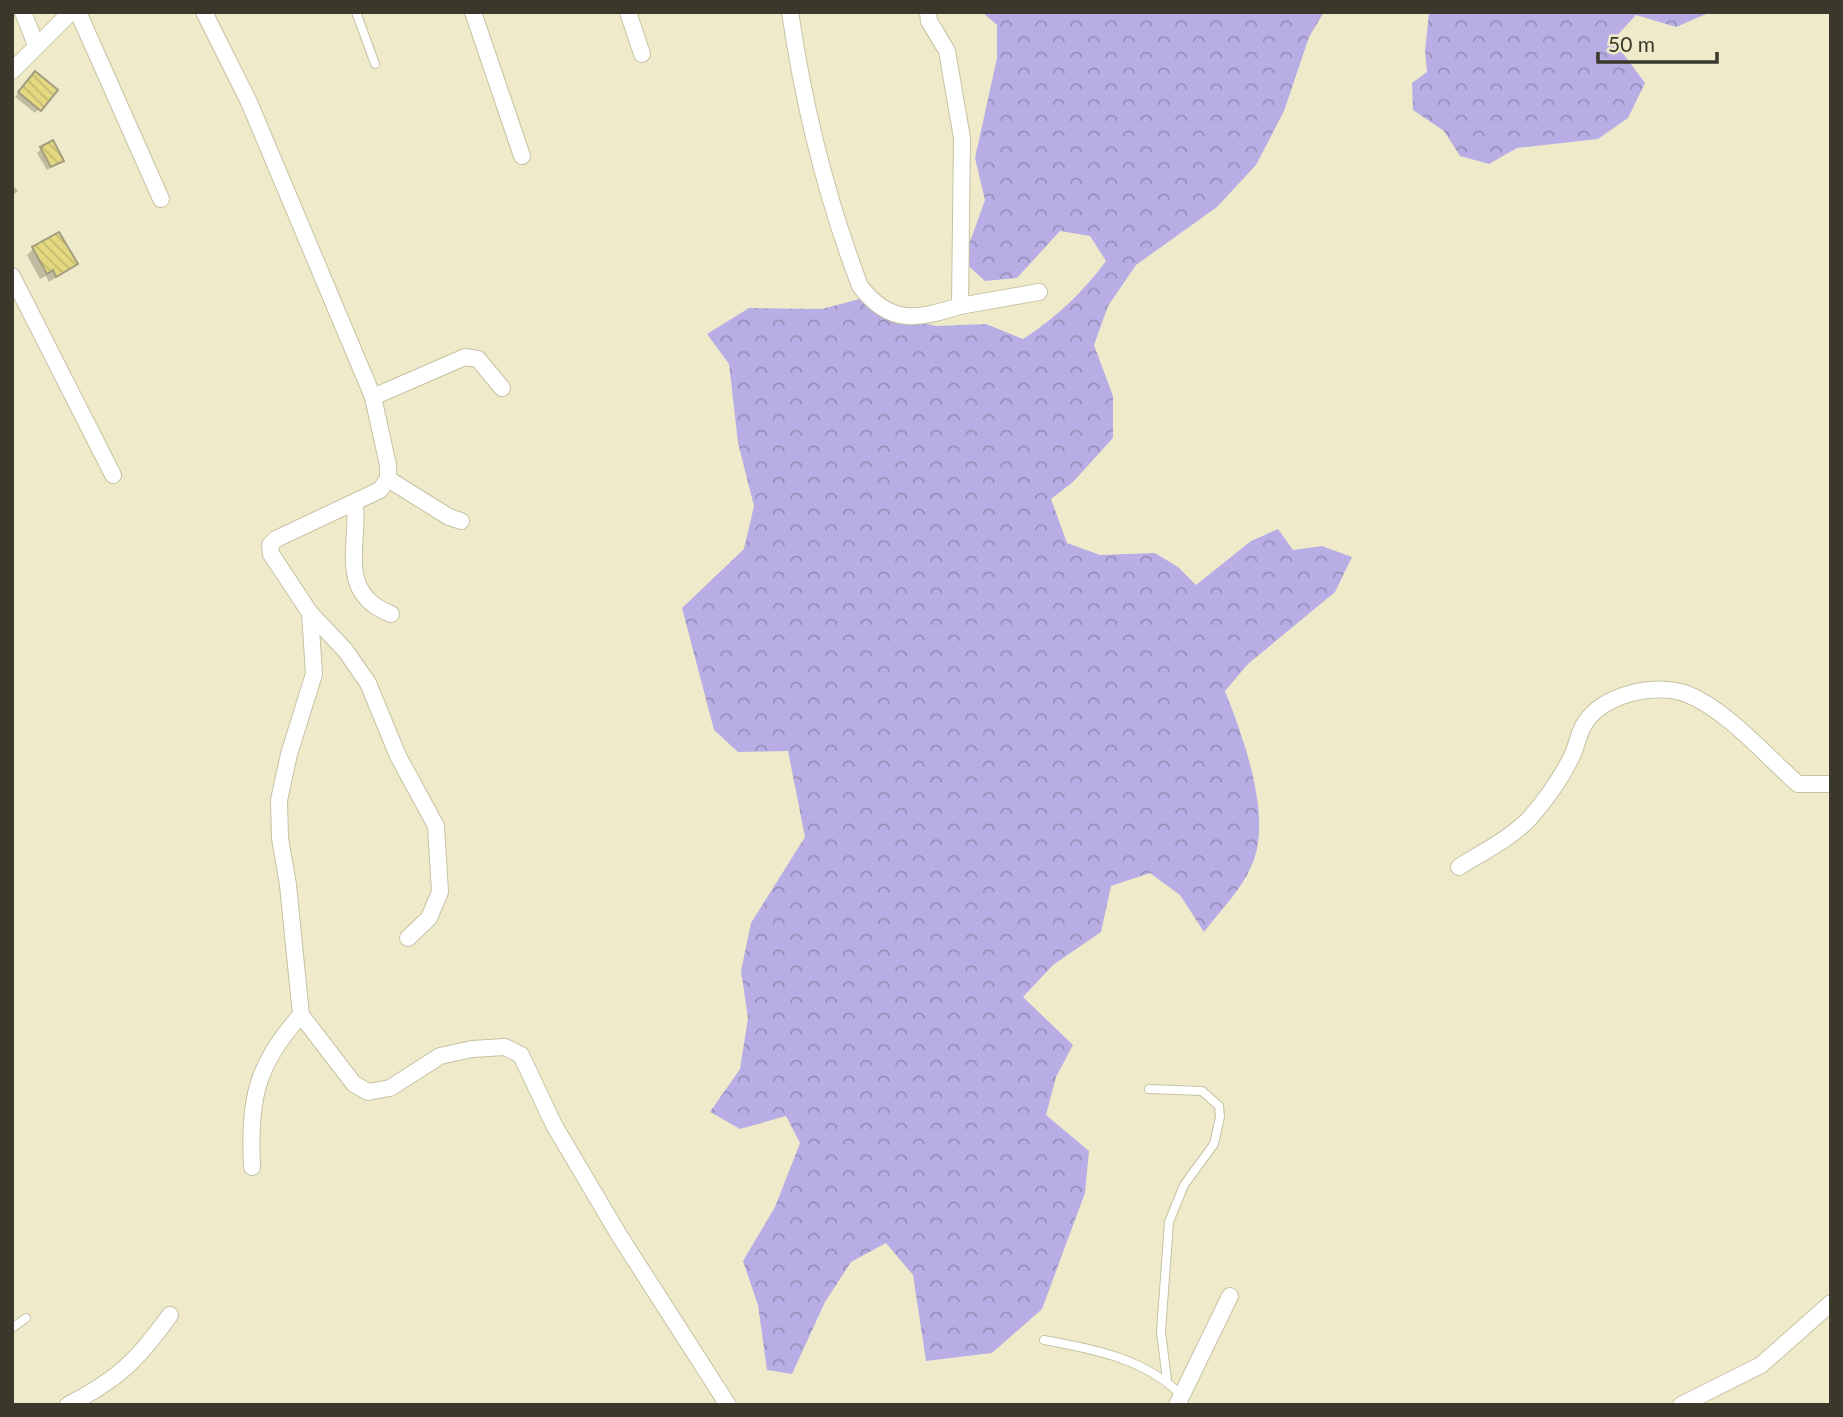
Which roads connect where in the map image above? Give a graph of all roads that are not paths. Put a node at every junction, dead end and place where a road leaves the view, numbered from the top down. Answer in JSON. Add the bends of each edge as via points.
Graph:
{"nodes":[{"id":1,"x":23,"y":12,"type":"edge"},
{"id":2,"x":71,"y":12,"type":"edge"},
{"id":3,"x":78,"y":12,"type":"edge"},
{"id":4,"x":204,"y":12,"type":"edge"},
{"id":5,"x":356,"y":12,"type":"edge"},
{"id":6,"x":473,"y":12,"type":"edge"},
{"id":7,"x":628,"y":12,"type":"edge"},
{"id":8,"x":790,"y":12,"type":"edge"},
{"id":9,"x":928,"y":12,"type":"edge"},
{"id":10,"x":36,"y":45,"type":"junction"},
{"id":11,"x":642,"y":54,"type":"dead end"},
{"id":12,"x":375,"y":64,"type":"dead end"},
{"id":13,"x":12,"y":71,"type":"edge"},
{"id":14,"x":522,"y":156,"type":"dead end"},
{"id":15,"x":161,"y":199,"type":"dead end"},
{"id":16,"x":12,"y":276,"type":"edge"},
{"id":17,"x":1039,"y":292,"type":"dead end"},
{"id":18,"x":960,"y":306,"type":"junction"},
{"id":19,"x":502,"y":388,"type":"dead end"},
{"id":20,"x":373,"y":397,"type":"junction"},
{"id":21,"x":113,"y":475,"type":"dead end"},
{"id":22,"x":388,"y":479,"type":"junction"},
{"id":23,"x":355,"y":504,"type":"junction"},
{"id":24,"x":461,"y":521,"type":"dead end"},
{"id":25,"x":310,"y":613,"type":"junction"},
{"id":26,"x":391,"y":614,"type":"dead end"},
{"id":27,"x":1831,"y":784,"type":"edge"},
{"id":28,"x":1459,"y":867,"type":"dead end"},
{"id":29,"x":408,"y":938,"type":"dead end"},
{"id":30,"x":301,"y":1015,"type":"junction"},
{"id":31,"x":1149,"y":1088,"type":"dead end"},
{"id":32,"x":252,"y":1167,"type":"dead end"},
{"id":33,"x":1230,"y":1296,"type":"dead end"},
{"id":34,"x":1831,"y":1303,"type":"edge"},
{"id":35,"x":170,"y":1315,"type":"dead end"},
{"id":36,"x":26,"y":1318,"type":"dead end"},
{"id":37,"x":12,"y":1328,"type":"edge"},
{"id":38,"x":1044,"y":1339,"type":"dead end"},
{"id":39,"x":1167,"y":1380,"type":"junction"},
{"id":40,"x":1180,"y":1401,"type":"edge"},
{"id":41,"x":68,"y":1405,"type":"edge"},
{"id":42,"x":728,"y":1405,"type":"edge"},
{"id":43,"x":1681,"y":1405,"type":"edge"}],
"edges":[{"from":1,"to":10,"type":"street"},
{"from":2,"to":10,"type":"street"},
{"from":3,"to":15,"type":"street"},
{"from":4,"to":20,"type":"street","via":[[249,102]]},
{"from":5,"to":12,"type":"lane"},
{"from":6,"to":14,"type":"street"},
{"from":7,"to":11,"type":"street"},
{"from":8,"to":18,"type":"street","via":[[825,188],[860,286],[876,304],[901,317]]},
{"from":9,"to":18,"type":"street","via":[[947,51],[962,138]]},
{"from":10,"to":13,"type":"street"},
{"from":16,"to":21,"type":"street"},
{"from":17,"to":18,"type":"street"},
{"from":19,"to":20,"type":"street","via":[[478,359],[465,357]]},
{"from":20,"to":22,"type":"street"},
{"from":22,"to":23,"type":"street","via":[[380,490]]},
{"from":22,"to":24,"type":"street"},
{"from":23,"to":25,"type":"street","via":[[270,545],[271,554]]},
{"from":23,"to":26,"type":"street","via":[[354,572],[371,602]]},
{"from":25,"to":29,"type":"street","via":[[368,683],[398,756],[436,826],[440,892],[429,918]]},
{"from":25,"to":30,"type":"street","via":[[314,674],[279,800]]},
{"from":27,"to":28,"type":"street","via":[[1798,784],[1763,751],[1688,695],[1668,689],[1642,691],[1621,697],[1585,722],[1565,768],[1527,821]]},
{"from":30,"to":32,"type":"street","via":[[264,1063],[250,1121]]},
{"from":30,"to":42,"type":"street","via":[[354,1084],[368,1092],[390,1088],[440,1056],[505,1048],[521,1055],[554,1125],[619,1235]]},
{"from":31,"to":39,"type":"lane","via":[[1202,1091],[1219,1106],[1220,1117],[1214,1144],[1184,1185],[1168,1223],[1161,1332]]},
{"from":33,"to":40,"type":"street"},
{"from":34,"to":43,"type":"street","via":[[1760,1365]]},
{"from":35,"to":41,"type":"street","via":[[139,1357],[106,1385]]},
{"from":36,"to":37,"type":"lane"},
{"from":38,"to":39,"type":"lane","via":[[1092,1349]]},
{"from":39,"to":40,"type":"lane"}]}
